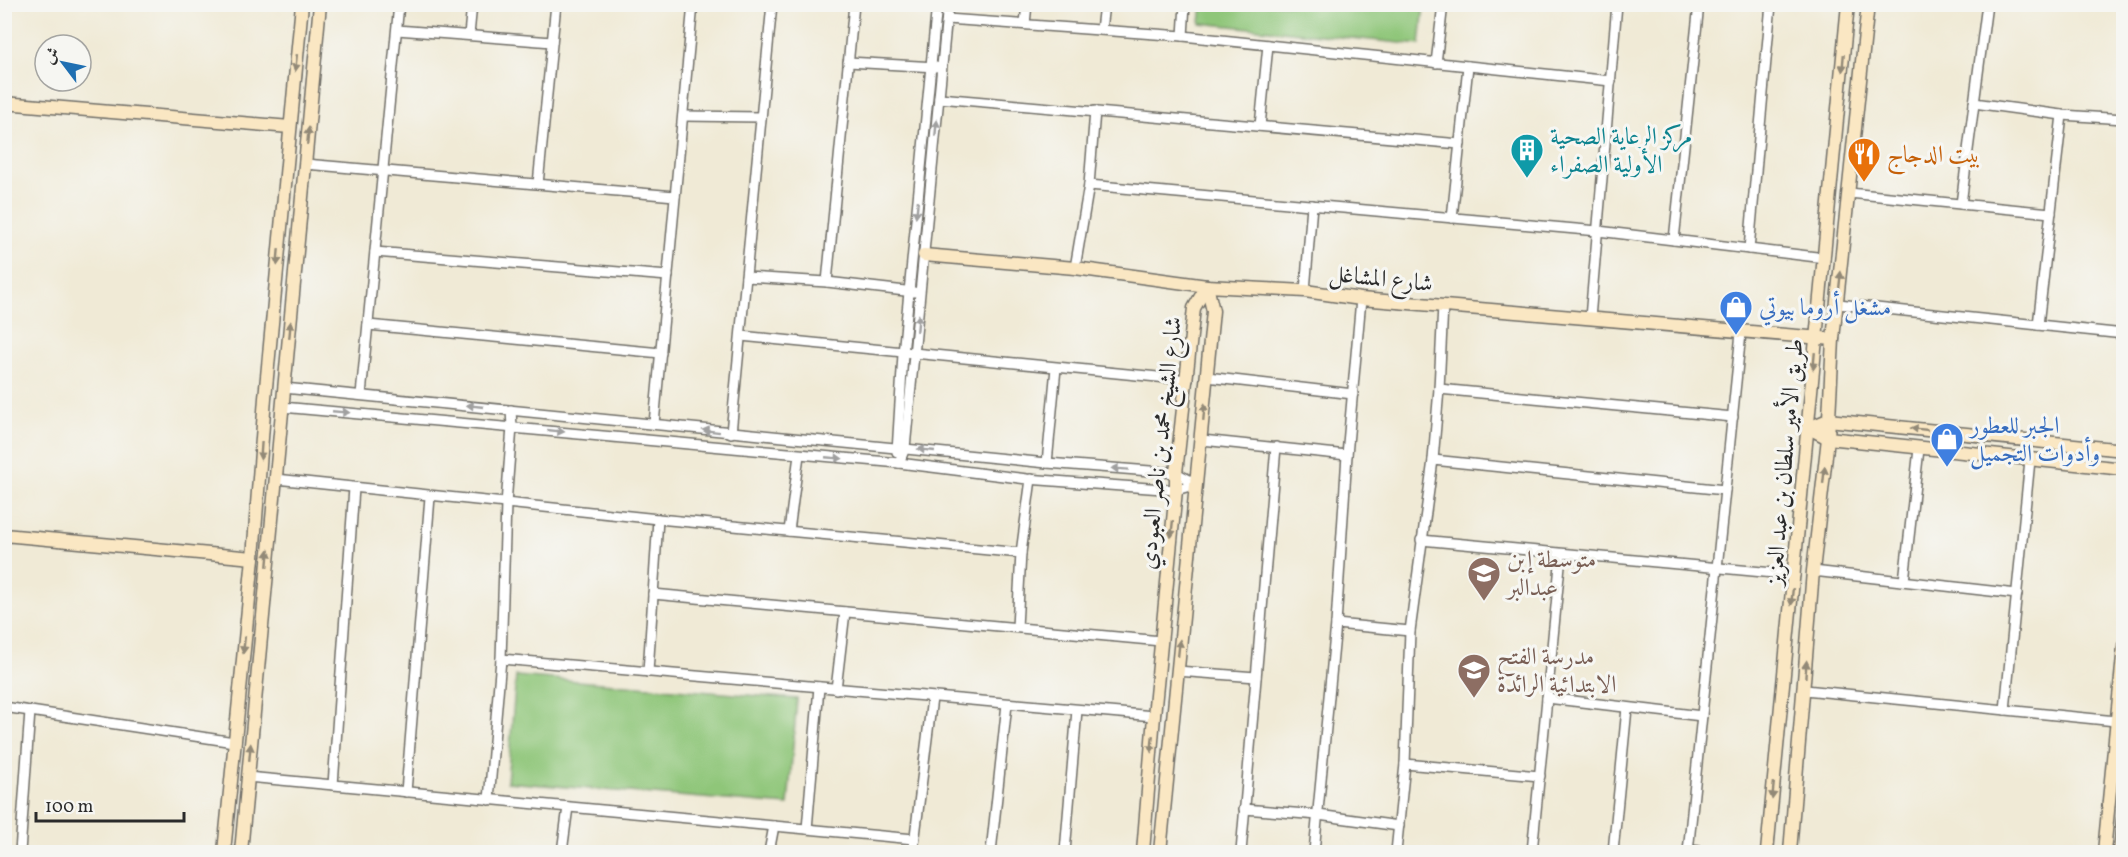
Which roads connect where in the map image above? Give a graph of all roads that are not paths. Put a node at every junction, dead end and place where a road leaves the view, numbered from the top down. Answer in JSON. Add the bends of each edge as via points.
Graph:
{"nodes":[{"id":1,"x":302,"y":4,"type":"edge"},
{"id":2,"x":320,"y":4,"type":"edge"},
{"id":3,"x":399,"y":4,"type":"edge"},
{"id":4,"x":472,"y":4,"type":"edge"},
{"id":5,"x":556,"y":4,"type":"edge"},
{"id":6,"x":693,"y":4,"type":"edge"},
{"id":7,"x":772,"y":4,"type":"edge"},
{"id":8,"x":854,"y":4,"type":"edge"},
{"id":9,"x":937,"y":4,"type":"edge"},
{"id":10,"x":948,"y":4,"type":"edge"},
{"id":11,"x":1027,"y":4,"type":"edge"},
{"id":12,"x":1104,"y":4,"type":"edge"},
{"id":13,"x":1185,"y":4,"type":"edge"},
{"id":14,"x":1443,"y":4,"type":"edge"},
{"id":15,"x":1617,"y":4,"type":"edge"},
{"id":16,"x":1699,"y":4,"type":"edge"},
{"id":17,"x":1771,"y":4,"type":"edge"},
{"id":18,"x":1848,"y":4,"type":"edge"},
{"id":19,"x":1868,"y":4,"type":"edge"},
{"id":20,"x":1987,"y":4,"type":"edge"},
{"id":21,"x":2115,"y":4,"type":"edge"},
{"id":22,"x":2124,"y":5,"type":"edge"},
{"id":23,"x":947,"y":19,"type":"junction"},
{"id":24,"x":1025,"y":24,"type":"junction"},
{"id":25,"x":397,"y":30,"type":"junction"},
{"id":26,"x":1101,"y":30,"type":"junction"},
{"id":27,"x":468,"y":35,"type":"junction"},
{"id":28,"x":1183,"y":36,"type":"junction"},
{"id":29,"x":552,"y":42,"type":"junction"},
{"id":30,"x":1268,"y":45,"type":"junction"},
{"id":31,"x":848,"y":62,"type":"junction"},
{"id":32,"x":1436,"y":63,"type":"junction"},
{"id":33,"x":1468,"y":66,"type":"junction"},
{"id":34,"x":931,"y":67,"type":"junction"},
{"id":35,"x":942,"y":68,"type":"junction"},
{"id":36,"x":1611,"y":81,"type":"junction"},
{"id":37,"x":939,"y":98,"type":"junction"},
{"id":38,"x":4,"y":103,"type":"edge"},
{"id":39,"x":1974,"y":103,"type":"junction"},
{"id":40,"x":1095,"y":111,"type":"junction"},
{"id":41,"x":2062,"y":115,"type":"junction"},
{"id":42,"x":683,"y":116,"type":"junction"},
{"id":43,"x":761,"y":117,"type":"junction"},
{"id":44,"x":2124,"y":119,"type":"edge"},
{"id":45,"x":1260,"y":126,"type":"junction"},
{"id":46,"x":290,"y":127,"type":"junction"},
{"id":47,"x":1460,"y":144,"type":"junction"},
{"id":48,"x":305,"y":164,"type":"junction"},
{"id":49,"x":383,"y":171,"type":"junction"},
{"id":50,"x":538,"y":184,"type":"junction"},
{"id":51,"x":1089,"y":185,"type":"junction"},
{"id":52,"x":1849,"y":193,"type":"junction"},
{"id":53,"x":675,"y":196,"type":"junction"},
{"id":54,"x":1961,"y":204,"type":"junction"},
{"id":55,"x":1312,"y":205,"type":"junction"},
{"id":56,"x":2051,"y":213,"type":"junction"},
{"id":57,"x":1452,"y":218,"type":"junction"},
{"id":58,"x":1598,"y":231,"type":"junction"},
{"id":59,"x":1674,"y":240,"type":"junction"},
{"id":60,"x":1749,"y":249,"type":"junction"},
{"id":61,"x":375,"y":252,"type":"junction"},
{"id":62,"x":924,"y":255,"type":"junction"},
{"id":63,"x":1825,"y":258,"type":"junction"},
{"id":64,"x":1076,"y":268,"type":"junction"},
{"id":65,"x":668,"y":276,"type":"junction"},
{"id":66,"x":746,"y":277,"type":"junction"},
{"id":67,"x":827,"y":282,"type":"junction"},
{"id":68,"x":1207,"y":286,"type":"junction"},
{"id":69,"x":909,"y":291,"type":"junction"},
{"id":70,"x":1305,"y":291,"type":"junction"},
{"id":71,"x":921,"y":293,"type":"junction"},
{"id":72,"x":1362,"y":299,"type":"junction"},
{"id":73,"x":1838,"y":304,"type":"junction"},
{"id":74,"x":1443,"y":305,"type":"junction"},
{"id":75,"x":1590,"y":318,"type":"junction"},
{"id":76,"x":368,"y":325,"type":"junction"},
{"id":77,"x":2038,"y":325,"type":"junction"},
{"id":78,"x":1741,"y":333,"type":"junction"},
{"id":79,"x":2124,"y":334,"type":"edge"},
{"id":80,"x":741,"y":336,"type":"junction"},
{"id":81,"x":1816,"y":337,"type":"junction"},
{"id":82,"x":1833,"y":339,"type":"junction"},
{"id":83,"x":661,"y":353,"type":"junction"},
{"id":84,"x":903,"y":354,"type":"junction"},
{"id":85,"x":915,"y":354,"type":"junction"},
{"id":86,"x":1056,"y":368,"type":"junction"},
{"id":87,"x":1207,"y":377,"type":"junction"},
{"id":88,"x":1188,"y":380,"type":"junction"},
{"id":89,"x":284,"y":388,"type":"junction"},
{"id":90,"x":1439,"y":389,"type":"junction"},
{"id":91,"x":1353,"y":394,"type":"junction"},
{"id":92,"x":361,"y":395,"type":"junction"},
{"id":93,"x":265,"y":398,"type":"junction"},
{"id":94,"x":282,"y":407,"type":"junction"},
{"id":95,"x":511,"y":410,"type":"junction"},
{"id":96,"x":1733,"y":417,"type":"junction"},
{"id":97,"x":1828,"y":420,"type":"junction"},
{"id":98,"x":654,"y":424,"type":"junction"},
{"id":99,"x":512,"y":427,"type":"junction"},
{"id":100,"x":1809,"y":428,"type":"junction"},
{"id":101,"x":731,"y":433,"type":"junction"},
{"id":102,"x":1828,"y":438,"type":"junction"},
{"id":103,"x":1202,"y":440,"type":"junction"},
{"id":104,"x":1276,"y":447,"type":"junction"},
{"id":105,"x":900,"y":448,"type":"junction"},
{"id":106,"x":1919,"y":449,"type":"junction"},
{"id":107,"x":2124,"y":450,"type":"edge"},
{"id":108,"x":800,"y":455,"type":"junction"},
{"id":109,"x":1347,"y":455,"type":"junction"},
{"id":110,"x":1433,"y":460,"type":"junction"},
{"id":111,"x":2030,"y":460,"type":"junction"},
{"id":112,"x":899,"y":463,"type":"junction"},
{"id":113,"x":1047,"y":463,"type":"junction"},
{"id":114,"x":2124,"y":469,"type":"edge"},
{"id":115,"x":1176,"y":473,"type":"junction"},
{"id":116,"x":276,"y":479,"type":"junction"},
{"id":117,"x":1031,"y":479,"type":"junction"},
{"id":118,"x":1197,"y":484,"type":"junction"},
{"id":119,"x":354,"y":488,"type":"junction"},
{"id":120,"x":1176,"y":490,"type":"junction"},
{"id":121,"x":1725,"y":490,"type":"junction"},
{"id":122,"x":430,"y":497,"type":"junction"},
{"id":123,"x":506,"y":504,"type":"junction"},
{"id":124,"x":658,"y":519,"type":"junction"},
{"id":125,"x":789,"y":531,"type":"junction"},
{"id":126,"x":4,"y":535,"type":"edge"},
{"id":127,"x":1421,"y":540,"type":"junction"},
{"id":128,"x":1021,"y":553,"type":"junction"},
{"id":129,"x":1561,"y":555,"type":"junction"},
{"id":130,"x":253,"y":558,"type":"junction"},
{"id":131,"x":1718,"y":567,"type":"junction"},
{"id":132,"x":1813,"y":571,"type":"junction"},
{"id":133,"x":1795,"y":575,"type":"junction"},
{"id":134,"x":1904,"y":581,"type":"junction"},
{"id":135,"x":653,"y":594,"type":"junction"},
{"id":136,"x":2017,"y":594,"type":"junction"},
{"id":137,"x":845,"y":612,"type":"junction"},
{"id":138,"x":1336,"y":624,"type":"junction"},
{"id":139,"x":1017,"y":627,"type":"junction"},
{"id":140,"x":1410,"y":631,"type":"junction"},
{"id":141,"x":1161,"y":640,"type":"junction"},
{"id":142,"x":2124,"y":646,"type":"edge"},
{"id":143,"x":501,"y":659,"type":"junction"},
{"id":144,"x":1177,"y":671,"type":"junction"},
{"id":145,"x":648,"y":672,"type":"junction"},
{"id":146,"x":1256,"y":676,"type":"junction"},
{"id":147,"x":819,"y":687,"type":"junction"},
{"id":148,"x":836,"y":689,"type":"junction"},
{"id":149,"x":1805,"y":690,"type":"junction"},
{"id":150,"x":932,"y":698,"type":"junction"},
{"id":151,"x":1547,"y":698,"type":"junction"},
{"id":152,"x":1007,"y":704,"type":"junction"},
{"id":153,"x":4,"y":707,"type":"edge"},
{"id":154,"x":1627,"y":708,"type":"junction"},
{"id":155,"x":1077,"y":710,"type":"junction"},
{"id":156,"x":2005,"y":710,"type":"junction"},
{"id":157,"x":30,"y":711,"type":"junction"},
{"id":158,"x":1154,"y":716,"type":"junction"},
{"id":159,"x":1702,"y":716,"type":"junction"},
{"id":160,"x":2116,"y":721,"type":"junction"},
{"id":161,"x":234,"y":742,"type":"junction"},
{"id":162,"x":1404,"y":764,"type":"junction"},
{"id":163,"x":1540,"y":776,"type":"junction"},
{"id":164,"x":248,"y":777,"type":"junction"},
{"id":165,"x":333,"y":785,"type":"junction"},
{"id":166,"x":406,"y":792,"type":"junction"},
{"id":167,"x":489,"y":800,"type":"junction"},
{"id":168,"x":567,"y":807,"type":"junction"},
{"id":169,"x":1244,"y":809,"type":"junction"},
{"id":170,"x":2124,"y":811,"type":"edge"},
{"id":171,"x":1318,"y":816,"type":"junction"},
{"id":172,"x":774,"y":826,"type":"junction"},
{"id":173,"x":1399,"y":826,"type":"junction"},
{"id":174,"x":807,"y":829,"type":"junction"},
{"id":175,"x":914,"y":839,"type":"junction"},
{"id":176,"x":1689,"y":851,"type":"edge"},
{"id":177,"x":20,"y":852,"type":"edge"},
{"id":178,"x":224,"y":852,"type":"edge"},
{"id":179,"x":241,"y":852,"type":"edge"},
{"id":180,"x":562,"y":852,"type":"edge"},
{"id":181,"x":769,"y":852,"type":"edge"},
{"id":182,"x":913,"y":852,"type":"edge"},
{"id":183,"x":991,"y":852,"type":"edge"},
{"id":184,"x":1065,"y":852,"type":"edge"},
{"id":185,"x":1143,"y":852,"type":"edge"},
{"id":186,"x":1160,"y":852,"type":"edge"},
{"id":187,"x":1240,"y":852,"type":"edge"},
{"id":188,"x":1314,"y":852,"type":"edge"},
{"id":189,"x":1396,"y":852,"type":"edge"},
{"id":190,"x":1532,"y":852,"type":"edge"},
{"id":191,"x":1613,"y":852,"type":"edge"},
{"id":192,"x":1712,"y":852,"type":"edge"},
{"id":193,"x":1767,"y":852,"type":"edge"},
{"id":194,"x":1790,"y":852,"type":"edge"},
{"id":195,"x":2104,"y":852,"type":"edge"},
{"id":196,"x":2120,"y":852,"type":"edge"}],
"edges":[{"from":1,"to":46,"type":"street","one_way":true},
{"from":48,"to":2,"type":"street","one_way":true},
{"from":3,"to":25,"type":"street"},
{"from":4,"to":27,"type":"street"},
{"from":5,"to":29,"type":"street"},
{"from":6,"to":42,"type":"street"},
{"from":7,"to":43,"type":"street"},
{"from":8,"to":31,"type":"street"},
{"from":9,"to":34,"type":"street"},
{"from":10,"to":23,"type":"street"},
{"from":11,"to":24,"type":"street"},
{"from":12,"to":26,"type":"street"},
{"from":13,"to":28,"type":"street"},
{"from":14,"to":32,"type":"street"},
{"from":15,"to":36,"type":"street"},
{"from":16,"to":59,"type":"street"},
{"from":17,"to":60,"type":"street"},
{"from":18,"to":63,"type":"street","name":"طريق الأمير سلطان بن عبد العزيز","one_way":true},
{"from":19,"to":52,"type":"street","name":"طريق الأمير سلطان بن عبد العزيز"},
{"from":20,"to":39,"type":"street"},
{"from":21,"to":22,"type":"street"},
{"from":23,"to":24,"type":"street"},
{"from":23,"to":35,"type":"street"},
{"from":24,"to":26,"type":"street"},
{"from":25,"to":27,"type":"street"},
{"from":25,"to":49,"type":"street"},
{"from":26,"to":28,"type":"street"},
{"from":27,"to":29,"type":"street"},
{"from":28,"to":30,"type":"street"},
{"from":29,"to":50,"type":"street"},
{"from":30,"to":32,"type":"street"},
{"from":30,"to":45,"type":"street"},
{"from":31,"to":34,"type":"street"},
{"from":31,"to":67,"type":"street"},
{"from":32,"to":33,"type":"street"},
{"from":33,"to":36,"type":"street"},
{"from":33,"to":47,"type":"street"},
{"from":34,"to":35,"type":"street"},
{"from":34,"to":69,"type":"street","one_way":true},
{"from":35,"to":37,"type":"street"},
{"from":36,"to":58,"type":"street"},
{"from":37,"to":40,"type":"street"},
{"from":62,"to":37,"type":"street","one_way":true},
{"from":38,"to":46,"type":"street"},
{"from":39,"to":41,"type":"street"},
{"from":39,"to":54,"type":"street"},
{"from":40,"to":45,"type":"street"},
{"from":40,"to":51,"type":"street"},
{"from":41,"to":44,"type":"street"},
{"from":41,"to":56,"type":"street"},
{"from":42,"to":43,"type":"street"},
{"from":42,"to":53,"type":"street"},
{"from":43,"to":66,"type":"street"},
{"from":45,"to":47,"type":"street"},
{"from":46,"to":93,"type":"street","one_way":true},
{"from":47,"to":57,"type":"street"},
{"from":48,"to":49,"type":"street"},
{"from":89,"to":48,"type":"street","one_way":true},
{"from":49,"to":50,"type":"street"},
{"from":49,"to":61,"type":"street"},
{"from":50,"to":53,"type":"street"},
{"from":51,"to":55,"type":"street"},
{"from":51,"to":64,"type":"street"},
{"from":52,"to":54,"type":"street"},
{"from":73,"to":52,"type":"street","name":"طريق الأمير سلطان بن عبد العزيز","one_way":true},
{"from":53,"to":65,"type":"street"},
{"from":54,"to":56,"type":"street"},
{"from":55,"to":57,"type":"street"},
{"from":55,"to":70,"type":"street"},
{"from":56,"to":77,"type":"street"},
{"from":57,"to":58,"type":"street"},
{"from":58,"to":59,"type":"street"},
{"from":58,"to":75,"type":"street"},
{"from":59,"to":60,"type":"street"},
{"from":60,"to":63,"type":"street"},
{"from":61,"to":65,"type":"street"},
{"from":61,"to":76,"type":"street"},
{"from":62,"to":64,"type":"street","name":"شارع المشاغل"},
{"from":62,"to":71,"type":"street"},
{"from":63,"to":81,"type":"street","name":"طريق الأمير سلطان بن عبد العزيز"},
{"from":64,"to":68,"type":"street","name":"شارع المشاغل"},
{"from":65,"to":83,"type":"street"},
{"from":66,"to":67,"type":"street"},
{"from":66,"to":80,"type":"street"},
{"from":67,"to":69,"type":"street"},
{"from":68,"to":70,"type":"street","name":"شارع المشاغل"},
{"from":68,"to":87,"type":"street","name":"شارع الشيخ محمد بن ناصر العبودي","via":[[1213,311]]},
{"from":68,"to":88,"type":"street","name":"شارع الشيخ محمد بن ناصر العبودي","via":[[1194,308]]},
{"from":69,"to":71,"type":"street"},
{"from":69,"to":84,"type":"street"},
{"from":70,"to":72,"type":"street","name":"شارع المشاغل"},
{"from":85,"to":71,"type":"street","one_way":true},
{"from":72,"to":74,"type":"street","name":"شارع المشاغل"},
{"from":72,"to":91,"type":"street"},
{"from":73,"to":77,"type":"street"},
{"from":73,"to":82,"type":"street","name":"طريق الأمير سلطان بن عبد العزيز"},
{"from":74,"to":75,"type":"street","name":"شارع المشاغل"},
{"from":74,"to":90,"type":"street"},
{"from":75,"to":78,"type":"street","name":"شارع المشاغل"},
{"from":76,"to":83,"type":"street"},
{"from":76,"to":92,"type":"street"},
{"from":77,"to":79,"type":"street"},
{"from":78,"to":81,"type":"street","name":"شارع المشاغل"},
{"from":78,"to":96,"type":"street"},
{"from":80,"to":84,"type":"street"},
{"from":80,"to":101,"type":"street"},
{"from":81,"to":82,"type":"street","name":"شارع المشاغل"},
{"from":81,"to":100,"type":"street","name":"طريق الأمير سلطان بن عبد العزيز","one_way":true},
{"from":82,"to":97,"type":"street","name":"طريق الأمير سلطان بن عبد العزيز"},
{"from":83,"to":98,"type":"street"},
{"from":84,"to":85,"type":"street"},
{"from":84,"to":105,"type":"street"},
{"from":85,"to":86,"type":"street"},
{"from":85,"to":105,"type":"street"},
{"from":86,"to":88,"type":"street"},
{"from":86,"to":113,"type":"street"},
{"from":87,"to":91,"type":"street"},
{"from":103,"to":87,"type":"street","name":"شارع الشيخ محمد بن ناصر العبودي","one_way":true},
{"from":88,"to":115,"type":"street","name":"شارع الشيخ محمد بن ناصر العبودي"},
{"from":89,"to":92,"type":"street"},
{"from":89,"to":93,"type":"street"},
{"from":89,"to":94,"type":"street"},
{"from":90,"to":96,"type":"street"},
{"from":90,"to":110,"type":"street"},
{"from":91,"to":109,"type":"street"},
{"from":95,"to":92,"type":"street","one_way":true},
{"from":93,"to":94,"type":"street"},
{"from":93,"to":130,"type":"street","one_way":true},
{"from":94,"to":99,"type":"street","one_way":true},
{"from":94,"to":116,"type":"street"},
{"from":95,"to":98,"type":"street"},
{"from":95,"to":99,"type":"street"},
{"from":96,"to":121,"type":"street"},
{"from":97,"to":100,"type":"street"},
{"from":97,"to":102,"type":"street","name":"طريق الأمير سلطان بن عبد العزيز"},
{"from":107,"to":97,"type":"street","one_way":true},
{"from":101,"to":98,"type":"street","one_way":true},
{"from":99,"to":108,"type":"street","one_way":true},
{"from":99,"to":123,"type":"street"},
{"from":100,"to":102,"type":"street"},
{"from":100,"to":133,"type":"street","name":"طريق الأمير سلطان بن عبد العزيز"},
{"from":101,"to":105,"type":"street"},
{"from":102,"to":106,"type":"street"},
{"from":132,"to":102,"type":"street","name":"طريق الأمير سلطان بن عبد العزيز","one_way":true},
{"from":103,"to":104,"type":"street"},
{"from":103,"to":118,"type":"street","name":"شارع الشيخ محمد بن ناصر العبودي"},
{"from":104,"to":109,"type":"street"},
{"from":104,"to":146,"type":"street"},
{"from":105,"to":112,"type":"street"},
{"from":113,"to":105,"type":"street","one_way":true},
{"from":106,"to":111,"type":"street"},
{"from":106,"to":134,"type":"street"},
{"from":108,"to":112,"type":"street","one_way":true},
{"from":108,"to":125,"type":"street"},
{"from":109,"to":138,"type":"street"},
{"from":110,"to":121,"type":"street"},
{"from":110,"to":127,"type":"street"},
{"from":111,"to":114,"type":"street"},
{"from":111,"to":136,"type":"street"},
{"from":112,"to":117,"type":"street"},
{"from":115,"to":113,"type":"street","one_way":true},
{"from":115,"to":118,"type":"street"},
{"from":115,"to":120,"type":"street","name":"شارع الشيخ محمد بن ناصر العبودي"},
{"from":116,"to":119,"type":"street"},
{"from":164,"to":116,"type":"street","one_way":true},
{"from":117,"to":120,"type":"street"},
{"from":117,"to":128,"type":"street"},
{"from":118,"to":120,"type":"street"},
{"from":144,"to":118,"type":"street","name":"شارع الشيخ محمد بن ناصر العبودي","one_way":true},
{"from":119,"to":122,"type":"street"},
{"from":119,"to":165,"type":"street"},
{"from":120,"to":141,"type":"street","name":"شارع الشيخ محمد بن ناصر العبودي","one_way":true},
{"from":121,"to":131,"type":"street"},
{"from":122,"to":123,"type":"street"},
{"from":122,"to":166,"type":"street"},
{"from":123,"to":124,"type":"street"},
{"from":123,"to":143,"type":"street"},
{"from":124,"to":125,"type":"street"},
{"from":124,"to":135,"type":"street"},
{"from":125,"to":128,"type":"street"},
{"from":126,"to":130,"type":"street"},
{"from":127,"to":129,"type":"street"},
{"from":127,"to":140,"type":"street"},
{"from":128,"to":139,"type":"street"},
{"from":129,"to":131,"type":"street"},
{"from":129,"to":151,"type":"street"},
{"from":130,"to":161,"type":"street","one_way":true},
{"from":131,"to":133,"type":"street"},
{"from":131,"to":159,"type":"street"},
{"from":132,"to":134,"type":"street"},
{"from":149,"to":132,"type":"street","name":"طريق الأمير سلطان بن عبد العزيز","one_way":true},
{"from":133,"to":193,"type":"street","name":"طريق الأمير سلطان بن عبد العزيز","one_way":true},
{"from":134,"to":136,"type":"street"},
{"from":135,"to":137,"type":"street"},
{"from":135,"to":145,"type":"street"},
{"from":136,"to":156,"type":"street"},
{"from":137,"to":139,"type":"street"},
{"from":137,"to":148,"type":"street"},
{"from":138,"to":140,"type":"street"},
{"from":138,"to":171,"type":"street"},
{"from":139,"to":141,"type":"street"},
{"from":140,"to":162,"type":"street"},
{"from":141,"to":158,"type":"street","name":"شارع الشيخ محمد بن ناصر العبودي"},
{"from":142,"to":160,"type":"street"},
{"from":143,"to":145,"type":"street"},
{"from":143,"to":167,"type":"street"},
{"from":144,"to":146,"type":"street"},
{"from":144,"to":186,"type":"street","name":"شارع الشيخ محمد بن ناصر العبودي"},
{"from":145,"to":147,"type":"street"},
{"from":146,"to":169,"type":"street"},
{"from":147,"to":148,"type":"street"},
{"from":147,"to":174,"type":"street"},
{"from":148,"to":150,"type":"street"},
{"from":149,"to":156,"type":"street"},
{"from":149,"to":194,"type":"street","name":"طريق الأمير سلطان بن عبد العزيز"},
{"from":150,"to":152,"type":"street"},
{"from":150,"to":175,"type":"street"},
{"from":151,"to":154,"type":"street"},
{"from":151,"to":163,"type":"street"},
{"from":152,"to":155,"type":"street"},
{"from":152,"to":183,"type":"street"},
{"from":153,"to":157,"type":"street"},
{"from":154,"to":159,"type":"street"},
{"from":154,"to":191,"type":"street"},
{"from":155,"to":158,"type":"street"},
{"from":155,"to":184,"type":"street"},
{"from":156,"to":160,"type":"street"},
{"from":157,"to":161,"type":"street"},
{"from":157,"to":177,"type":"street"},
{"from":158,"to":185,"type":"street","name":"شارع الشيخ محمد بن ناصر العبودي","one_way":true},
{"from":159,"to":176,"type":"street"},
{"from":160,"to":195,"type":"street"},
{"from":161,"to":178,"type":"street"},
{"from":162,"to":163,"type":"street"},
{"from":162,"to":173,"type":"street"},
{"from":163,"to":190,"type":"street"},
{"from":164,"to":165,"type":"street"},
{"from":164,"to":179,"type":"street"},
{"from":165,"to":166,"type":"street"},
{"from":166,"to":167,"type":"street"},
{"from":167,"to":168,"type":"street"},
{"from":168,"to":172,"type":"street"},
{"from":168,"to":180,"type":"street"},
{"from":169,"to":171,"type":"street"},
{"from":169,"to":187,"type":"street"},
{"from":170,"to":196,"type":"street"},
{"from":171,"to":173,"type":"street"},
{"from":171,"to":188,"type":"street"},
{"from":172,"to":174,"type":"street"},
{"from":172,"to":181,"type":"street"},
{"from":173,"to":189,"type":"street"},
{"from":174,"to":175,"type":"street"},
{"from":175,"to":182,"type":"street"},
{"from":176,"to":192,"type":"street"}]}
